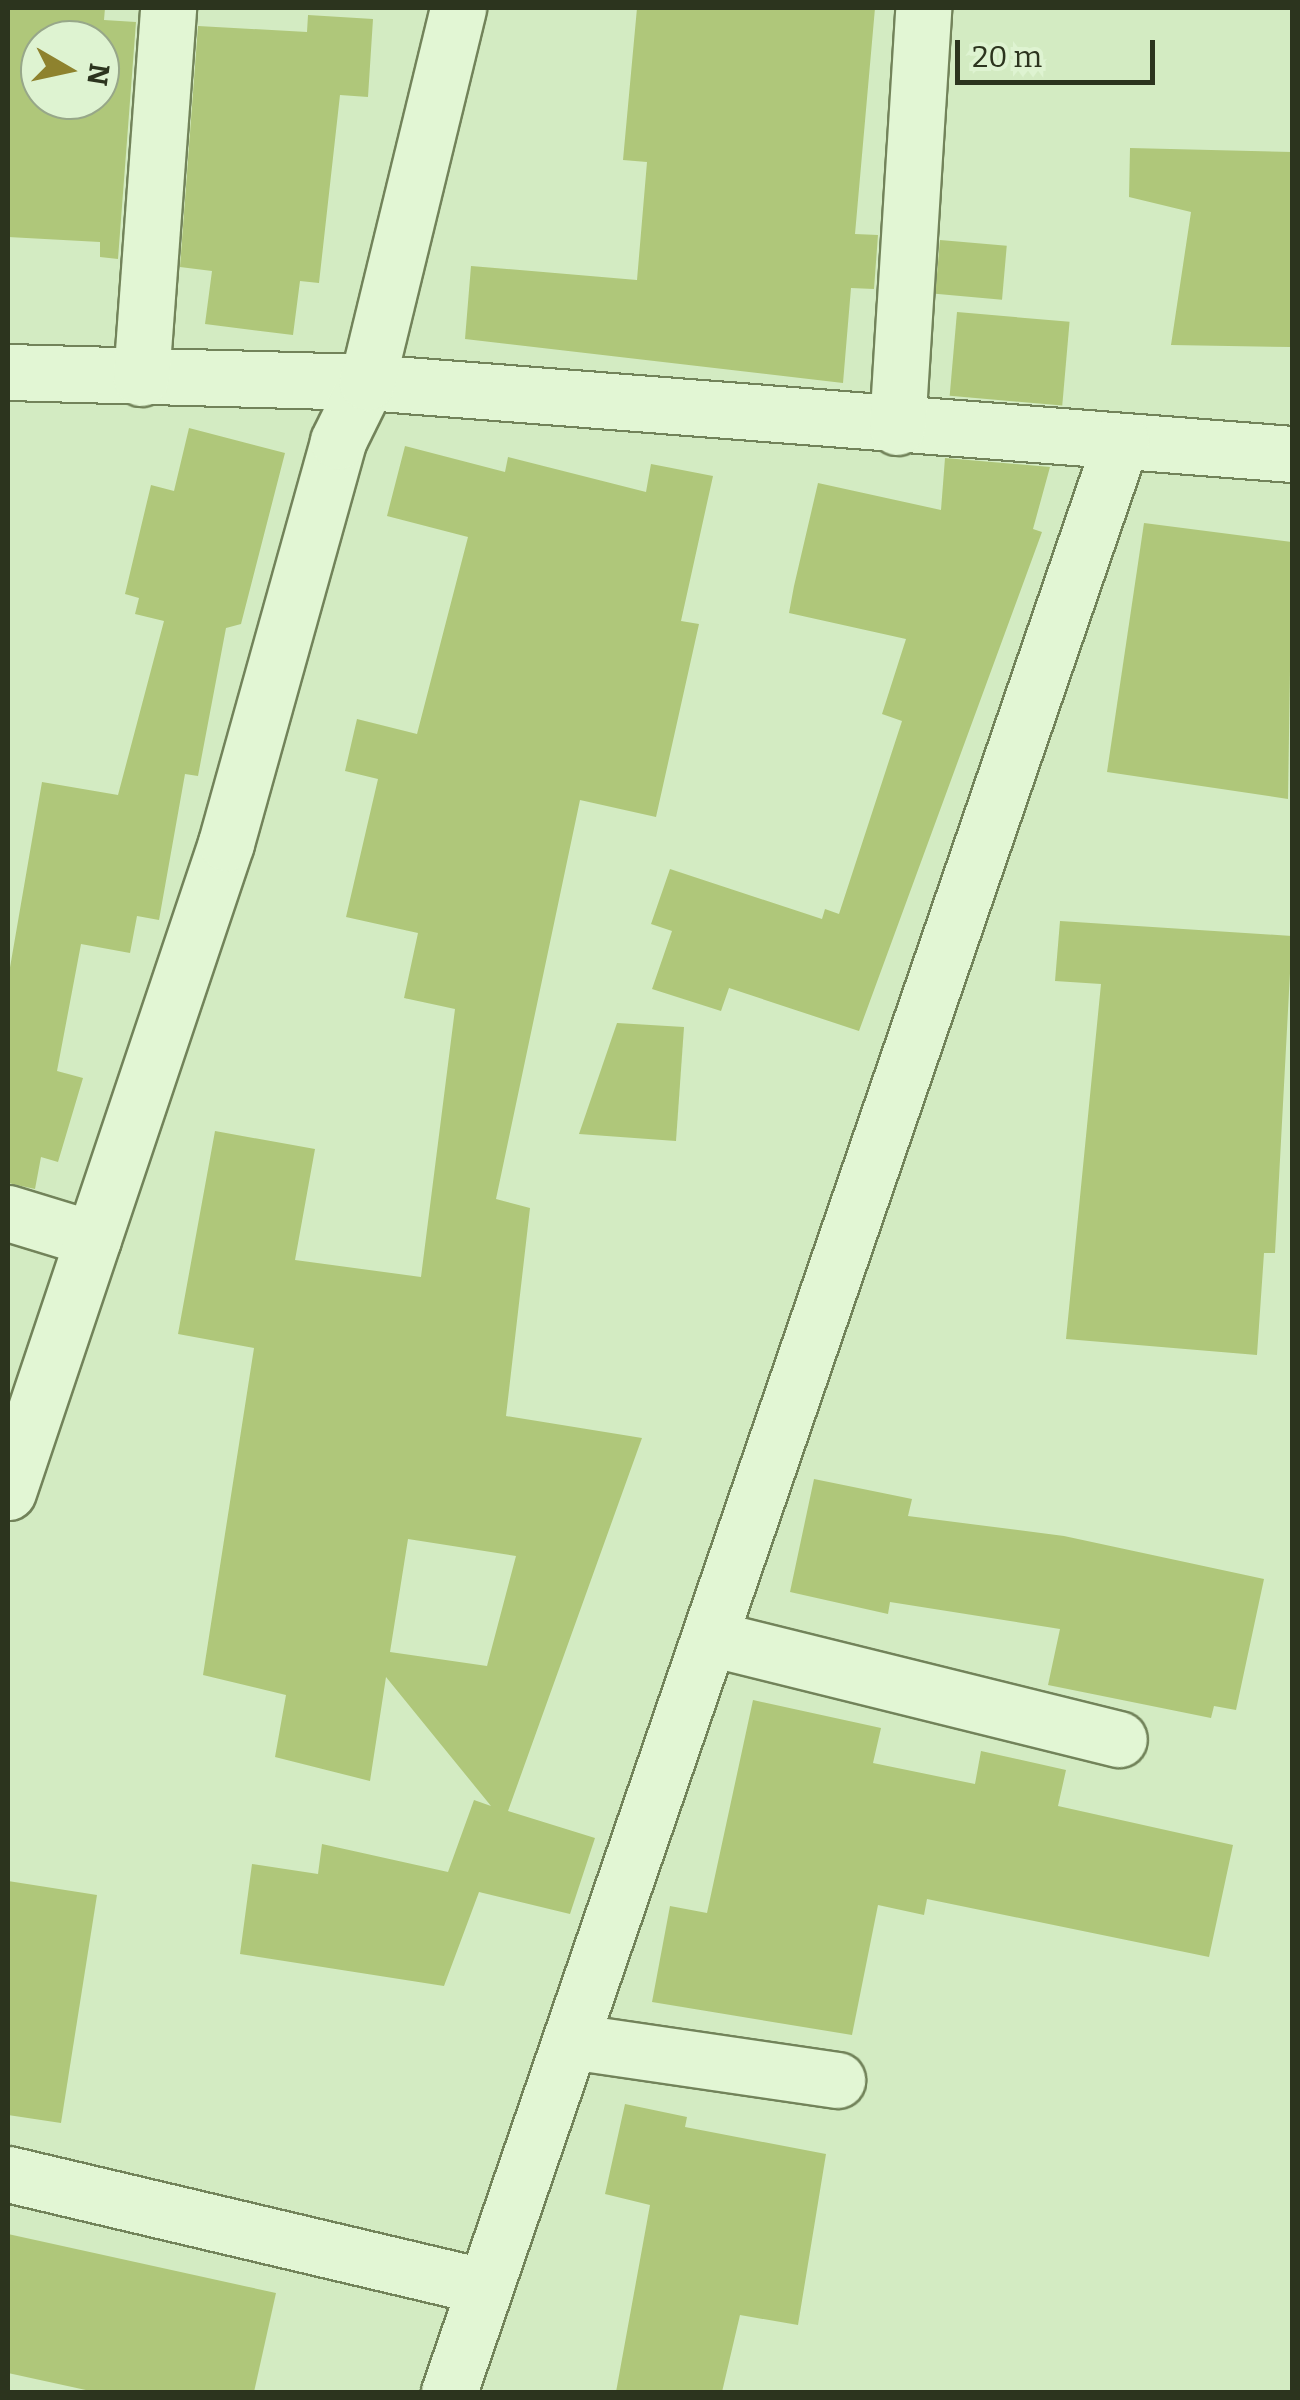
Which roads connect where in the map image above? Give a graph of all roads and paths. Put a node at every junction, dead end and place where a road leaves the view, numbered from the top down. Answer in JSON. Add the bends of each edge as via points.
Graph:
{"nodes":[{"id":1,"x":168,"y":8,"type":"edge"},
{"id":2,"x":458,"y":8,"type":"edge"},
{"id":3,"x":923,"y":8,"type":"edge"},
{"id":4,"x":8,"y":372,"type":"edge"},
{"id":5,"x":141,"y":378,"type":"junction"},
{"id":6,"x":368,"y":382,"type":"junction"},
{"id":7,"x":897,"y":427,"type":"junction"},
{"id":8,"x":1121,"y":442,"type":"junction"},
{"id":9,"x":1292,"y":454,"type":"edge"},
{"id":10,"x":8,"y":1214,"type":"edge"},
{"id":11,"x":93,"y":1238,"type":"junction"},
{"id":12,"x":8,"y":1492,"type":"edge"},
{"id":13,"x":714,"y":1639,"type":"junction"},
{"id":14,"x":1119,"y":1739,"type":"dead end"},
{"id":15,"x":577,"y":2042,"type":"junction"},
{"id":16,"x":837,"y":2080,"type":"dead end"},
{"id":17,"x":8,"y":2174,"type":"edge"},
{"id":18,"x":483,"y":2286,"type":"junction"},
{"id":19,"x":449,"y":2392,"type":"edge"}],
"edges":[{"from":1,"to":5,"type":"street"},
{"from":2,"to":6,"type":"street"},
{"from":3,"to":7,"type":"street"},
{"from":4,"to":5,"type":"street"},
{"from":5,"to":6,"type":"street"},
{"from":6,"to":7,"type":"street"},
{"from":6,"to":11,"type":"street","via":[[338,440],[226,843]]},
{"from":7,"to":8,"type":"street"},
{"from":8,"to":9,"type":"street"},
{"from":8,"to":13,"type":"street"},
{"from":10,"to":11,"type":"street"},
{"from":11,"to":12,"type":"street"},
{"from":13,"to":14,"type":"street"},
{"from":13,"to":15,"type":"street"},
{"from":15,"to":16,"type":"street"},
{"from":15,"to":18,"type":"street"},
{"from":17,"to":18,"type":"street"},
{"from":18,"to":19,"type":"street"}]}
